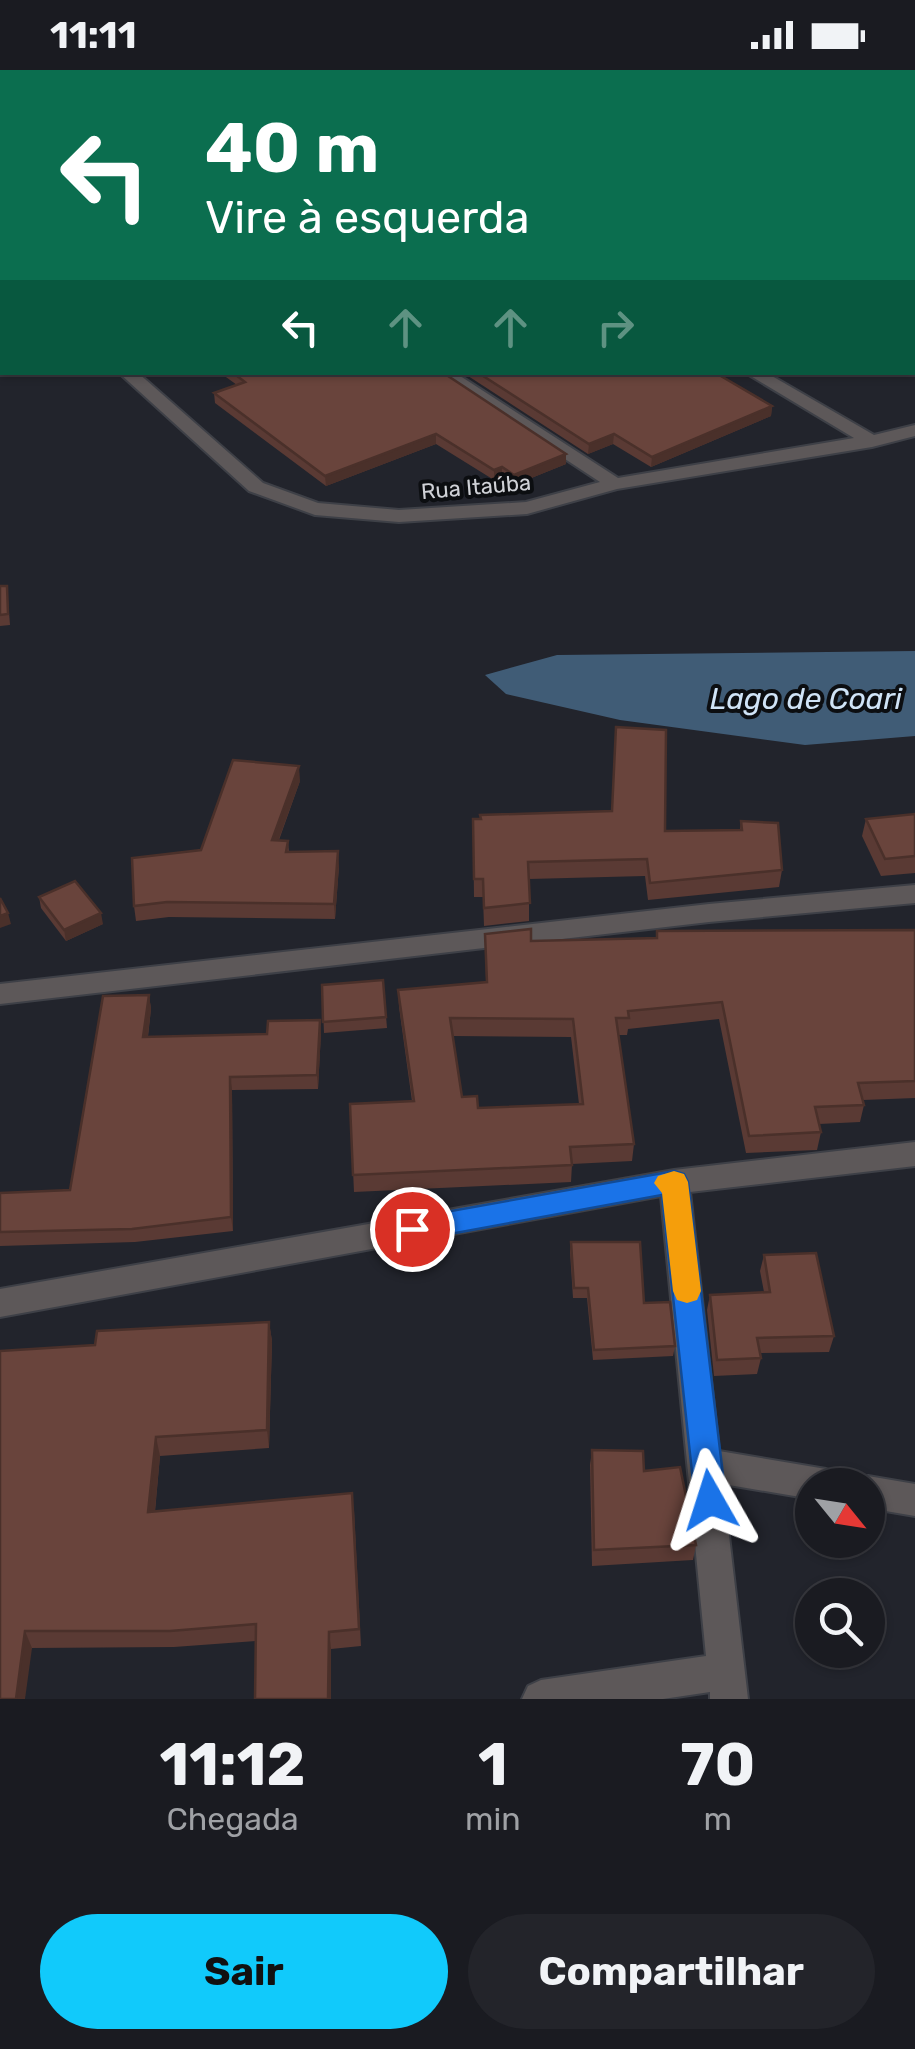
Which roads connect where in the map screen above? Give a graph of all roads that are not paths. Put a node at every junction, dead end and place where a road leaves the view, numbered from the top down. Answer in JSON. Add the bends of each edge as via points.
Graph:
{"nodes":[{"id":1,"x":129,"y":375,"type":"edge"},
{"id":2,"x":446,"y":375,"type":"edge"},
{"id":3,"x":757,"y":375,"type":"edge"},
{"id":4,"x":915,"y":430,"type":"edge"},
{"id":5,"x":872,"y":441,"type":"junction"},
{"id":6,"x":614,"y":484,"type":"junction"},
{"id":7,"x":915,"y":894,"type":"edge"},
{"id":8,"x":0,"y":994,"type":"edge"},
{"id":9,"x":915,"y":1154,"type":"edge"},
{"id":10,"x":674,"y":1182,"type":"junction"},
{"id":11,"x":0,"y":1303,"type":"edge"},
{"id":12,"x":708,"y":1465,"type":"junction"},
{"id":13,"x":795,"y":1480,"type":"edge"},
{"id":14,"x":885,"y":1495,"type":"edge"},
{"id":15,"x":915,"y":1500,"type":"edge"},
{"id":16,"x":728,"y":1685,"type":"edge"},
{"id":17,"x":541,"y":1699,"type":"edge"}],
"edges":[{"from":1,"to":6,"type":"street","name":"Rua Itaúba","via":[[256,487],[315,509],[399,516],[527,508]]},
{"from":2,"to":6,"type":"street"},
{"from":3,"to":5,"type":"street"},
{"from":4,"to":5,"type":"street","name":"Rua Itaúba"},
{"from":5,"to":6,"type":"street","name":"Rua Itaúba"},
{"from":7,"to":8,"type":"street"},
{"from":9,"to":10,"type":"street"},
{"from":10,"to":11,"type":"street"},
{"from":10,"to":12,"type":"street"},
{"from":12,"to":13,"type":"street"},
{"from":12,"to":16,"type":"street"},
{"from":14,"to":15,"type":"street"},
{"from":16,"to":17,"type":"street"}]}
